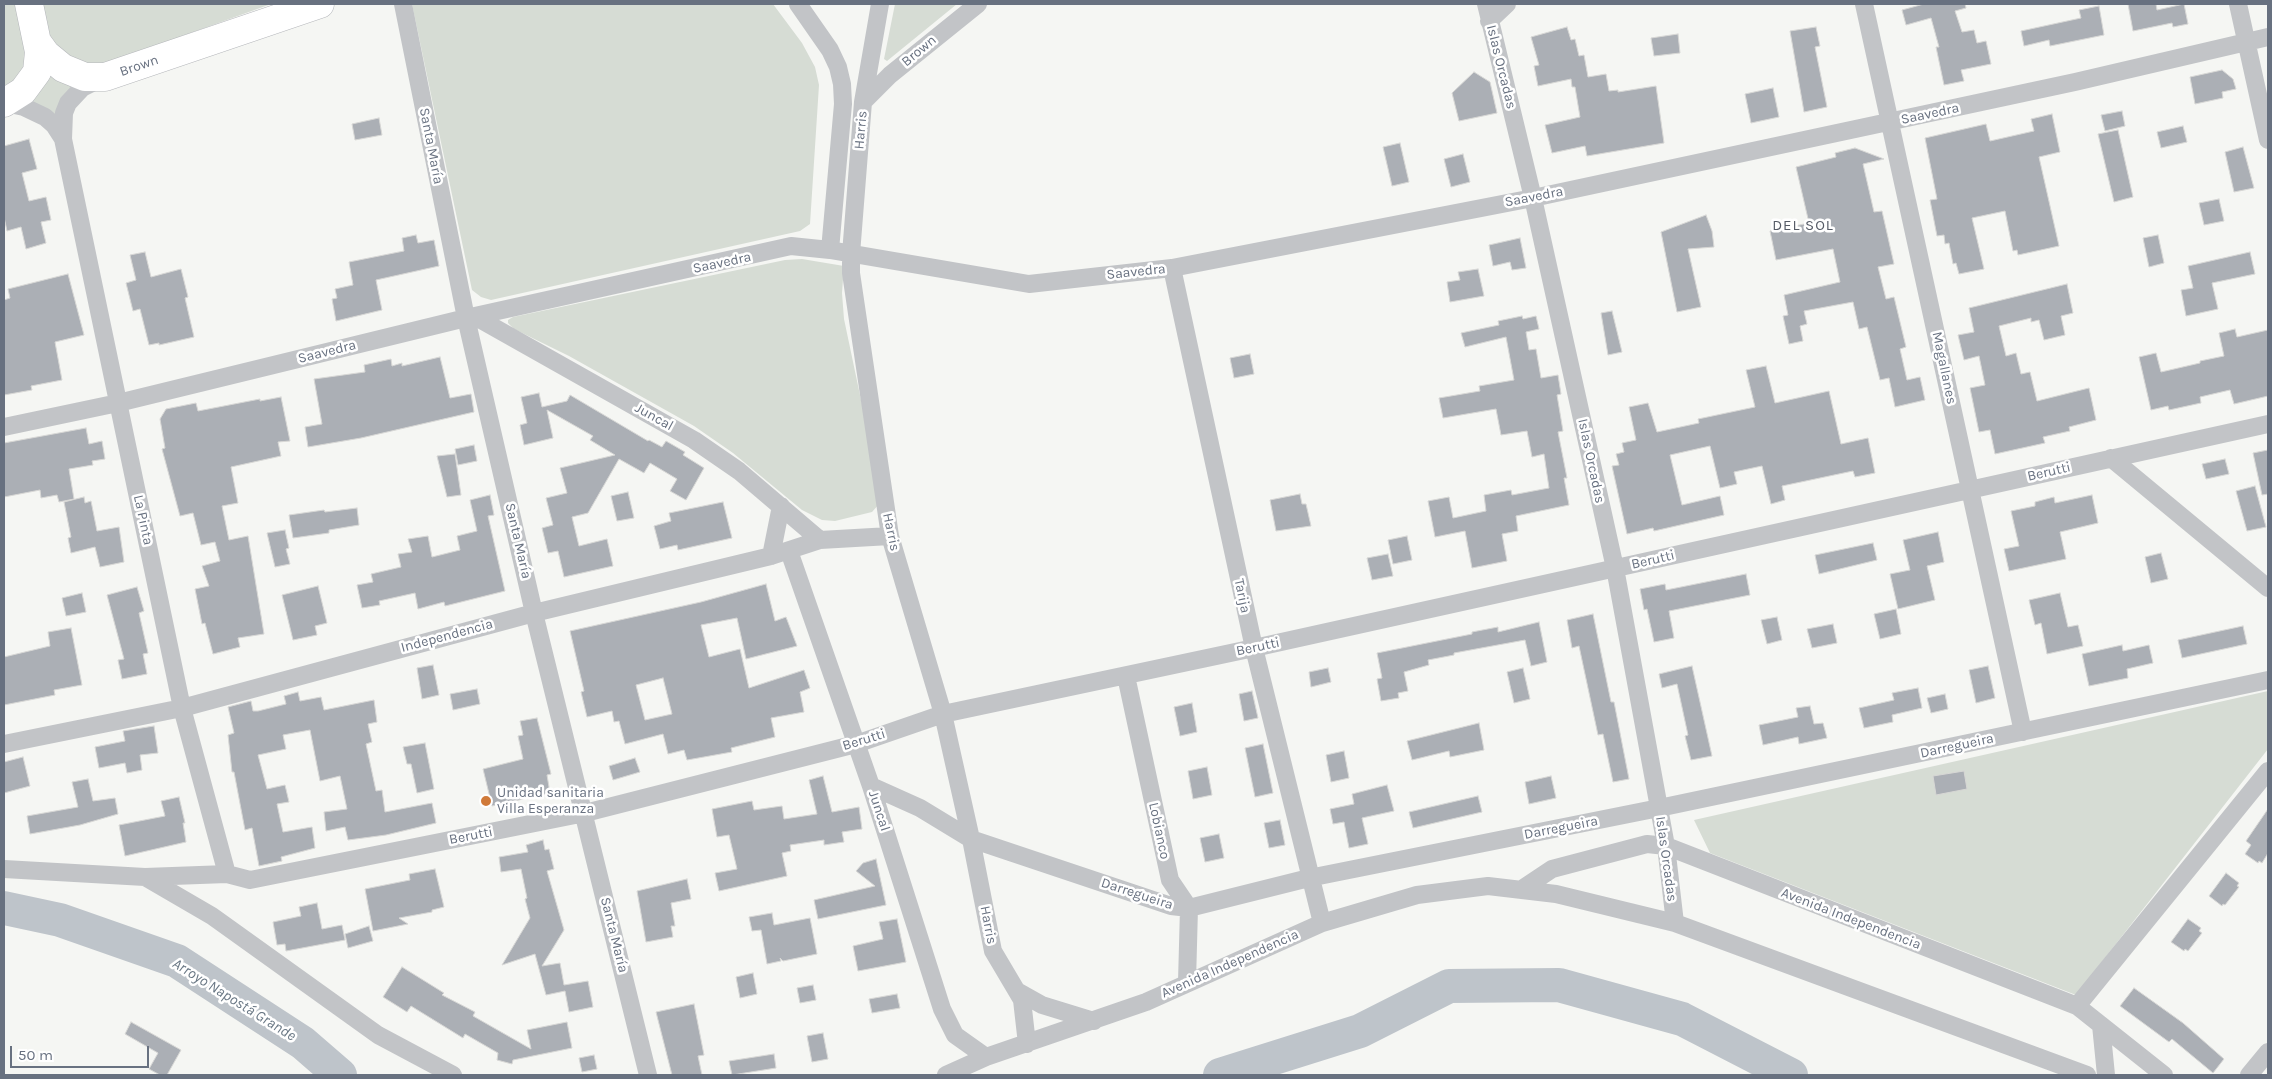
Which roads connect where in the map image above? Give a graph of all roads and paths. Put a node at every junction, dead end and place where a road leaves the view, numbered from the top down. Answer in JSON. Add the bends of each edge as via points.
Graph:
{"nodes":[{"id":1,"x":29,"y":4,"type":"edge"},
{"id":2,"x":320,"y":4,"type":"edge"},
{"id":3,"x":403,"y":4,"type":"edge"},
{"id":4,"x":798,"y":4,"type":"edge"},
{"id":5,"x":880,"y":4,"type":"edge"},
{"id":6,"x":978,"y":4,"type":"edge"},
{"id":7,"x":1486,"y":4,"type":"edge"},
{"id":8,"x":1507,"y":4,"type":"edge"},
{"id":9,"x":1864,"y":4,"type":"edge"},
{"id":10,"x":2238,"y":4,"type":"edge"},
{"id":11,"x":1490,"y":21,"type":"junction"},
{"id":12,"x":2268,"y":37,"type":"edge"},
{"id":13,"x":2246,"y":42,"type":"junction"},
{"id":14,"x":38,"y":43,"type":"junction"},
{"id":15,"x":105,"y":77,"type":"junction"},
{"id":16,"x":863,"y":102,"type":"junction"},
{"id":17,"x":4,"y":103,"type":"edge"},
{"id":18,"x":1891,"y":122,"type":"junction"},
{"id":19,"x":63,"y":140,"type":"junction"},
{"id":20,"x":2268,"y":140,"type":"edge"},
{"id":21,"x":1533,"y":198,"type":"junction"},
{"id":22,"x":830,"y":250,"type":"junction"},
{"id":23,"x":851,"y":254,"type":"junction"},
{"id":24,"x":1172,"y":268,"type":"junction"},
{"id":25,"x":470,"y":317,"type":"junction"},
{"id":26,"x":118,"y":403,"type":"junction"},
{"id":27,"x":2268,"y":424,"type":"edge"},
{"id":28,"x":4,"y":427,"type":"edge"},
{"id":29,"x":2111,"y":458,"type":"junction"},
{"id":30,"x":1970,"y":489,"type":"junction"},
{"id":31,"x":781,"y":506,"type":"junction"},
{"id":32,"x":890,"y":536,"type":"junction"},
{"id":33,"x":820,"y":540,"type":"junction"},
{"id":34,"x":789,"y":551,"type":"junction"},
{"id":35,"x":771,"y":556,"type":"junction"},
{"id":36,"x":1615,"y":568,"type":"junction"},
{"id":37,"x":2268,"y":588,"type":"edge"},
{"id":38,"x":534,"y":613,"type":"junction"},
{"id":39,"x":1254,"y":648,"type":"junction"},
{"id":40,"x":1126,"y":676,"type":"junction"},
{"id":41,"x":2268,"y":680,"type":"edge"},
{"id":42,"x":182,"y":708,"type":"junction"},
{"id":43,"x":943,"y":714,"type":"junction"},
{"id":44,"x":2024,"y":732,"type":"junction"},
{"id":45,"x":4,"y":744,"type":"edge"},
{"id":46,"x":856,"y":744,"type":"junction"},
{"id":47,"x":2268,"y":771,"type":"edge"},
{"id":48,"x":871,"y":786,"type":"junction"},
{"id":49,"x":1659,"y":808,"type":"junction"},
{"id":50,"x":584,"y":813,"type":"junction"},
{"id":51,"x":971,"y":839,"type":"junction"},
{"id":52,"x":1666,"y":846,"type":"junction"},
{"id":53,"x":4,"y":869,"type":"edge"},
{"id":54,"x":227,"y":874,"type":"junction"},
{"id":55,"x":145,"y":877,"type":"junction"},
{"id":56,"x":1309,"y":878,"type":"junction"},
{"id":57,"x":1522,"y":890,"type":"junction"},
{"id":58,"x":1189,"y":908,"type":"junction"},
{"id":59,"x":1322,"y":923,"type":"junction"},
{"id":60,"x":1675,"y":923,"type":"junction"},
{"id":61,"x":1188,"y":982,"type":"junction"},
{"id":62,"x":1017,"y":991,"type":"junction"},
{"id":63,"x":2077,"y":1006,"type":"junction"},
{"id":64,"x":1094,"y":1021,"type":"junction"},
{"id":65,"x":2101,"y":1025,"type":"junction"},
{"id":66,"x":1028,"y":1044,"type":"junction"},
{"id":67,"x":2268,"y":1052,"type":"edge"},
{"id":68,"x":986,"y":1057,"type":"junction"},
{"id":69,"x":453,"y":1075,"type":"edge"},
{"id":70,"x":648,"y":1075,"type":"edge"},
{"id":71,"x":946,"y":1075,"type":"edge"},
{"id":72,"x":2087,"y":1075,"type":"edge"},
{"id":73,"x":2106,"y":1075,"type":"edge"},
{"id":74,"x":2164,"y":1075,"type":"edge"},
{"id":75,"x":2249,"y":1075,"type":"edge"}],
"edges":[{"from":1,"to":14,"type":"main road"},
{"from":2,"to":15,"type":"main road","name":"Brown"},
{"from":3,"to":25,"type":"street","name":"Santa María"},
{"from":4,"to":22,"type":"street","name":"Harris","via":[[830,50],[842,84]]},
{"from":5,"to":16,"type":"street","name":"Harris"},
{"from":6,"to":16,"type":"street","name":"Brown","via":[[890,75]]},
{"from":7,"to":11,"type":"street","name":"Islas Orcadas"},
{"from":8,"to":11,"type":"street"},
{"from":9,"to":18,"type":"street","name":"Magallanes"},
{"from":10,"to":13,"type":"street"},
{"from":11,"to":21,"type":"street","name":"Islas Orcadas"},
{"from":12,"to":13,"type":"street","name":"Saavedra"},
{"from":13,"to":18,"type":"street","name":"Saavedra"},
{"from":13,"to":20,"type":"street"},
{"from":14,"to":15,"type":"main road","name":"Brown","via":[[63,68],[85,76]]},
{"from":14,"to":17,"type":"main road","via":[[39,62],[31,82],[15,98]]},
{"from":15,"to":19,"type":"street","name":"La Pinta","via":[[82,88],[68,103],[64,113]]},
{"from":16,"to":23,"type":"street","name":"Harris"},
{"from":17,"to":19,"type":"street","name":"La Pinta","via":[[24,107],[45,117]]},
{"from":18,"to":21,"type":"street","name":"Saavedra"},
{"from":18,"to":30,"type":"street","name":"Magallanes"},
{"from":19,"to":26,"type":"street","name":"La Pinta"},
{"from":21,"to":24,"type":"street","name":"Saavedra"},
{"from":21,"to":36,"type":"street","name":"Islas Orcadas"},
{"from":22,"to":23,"type":"street","name":"Saavedra"},
{"from":22,"to":25,"type":"street","name":"Saavedra","via":[[792,246]]},
{"from":23,"to":24,"type":"street","name":"Saavedra","via":[[1029,284]]},
{"from":23,"to":32,"type":"street","name":"Harris","via":[[851,273]]},
{"from":24,"to":39,"type":"street","name":"Tarija"},
{"from":25,"to":26,"type":"street","name":"Saavedra"},
{"from":25,"to":31,"type":"street","name":"Juncal","via":[[694,440]]},
{"from":25,"to":38,"type":"street","name":"Santa María"},
{"from":26,"to":28,"type":"street","name":"Saavedra"},
{"from":26,"to":42,"type":"street","name":"La Pinta"},
{"from":27,"to":29,"type":"street","name":"Berutti"},
{"from":29,"to":30,"type":"street","name":"Berutti"},
{"from":29,"to":37,"type":"street"},
{"from":30,"to":36,"type":"street","name":"Berutti"},
{"from":30,"to":44,"type":"street","name":"Magallanes"},
{"from":31,"to":33,"type":"street","name":"Juncal"},
{"from":31,"to":35,"type":"street"},
{"from":32,"to":33,"type":"street","name":"Independencia"},
{"from":32,"to":43,"type":"street","name":"Harris"},
{"from":33,"to":34,"type":"street","name":"Independencia"},
{"from":34,"to":35,"type":"street","name":"Independencia"},
{"from":34,"to":46,"type":"street","name":"Juncal"},
{"from":35,"to":38,"type":"street","name":"Independencia"},
{"from":36,"to":39,"type":"street","name":"Berutti"},
{"from":36,"to":49,"type":"street","name":"Islas Orcadas"},
{"from":38,"to":42,"type":"street","name":"Independencia"},
{"from":38,"to":50,"type":"street","name":"Santa María"},
{"from":39,"to":40,"type":"street","name":"Berutti"},
{"from":39,"to":56,"type":"street","name":"Tarija"},
{"from":40,"to":43,"type":"street","name":"Berutti"},
{"from":40,"to":58,"type":"street","name":"Lobianco","via":[[1170,880]]},
{"from":41,"to":44,"type":"street","name":"Darregueira"},
{"from":42,"to":45,"type":"street","name":"Independencia"},
{"from":42,"to":54,"type":"street","name":"La Pinta"},
{"from":43,"to":46,"type":"street","name":"Berutti"},
{"from":43,"to":51,"type":"street","name":"Harris"},
{"from":44,"to":49,"type":"street","name":"Darregueira"},
{"from":46,"to":48,"type":"street","name":"Juncal"},
{"from":46,"to":50,"type":"street","name":"Berutti"},
{"from":47,"to":63,"type":"street"},
{"from":48,"to":51,"type":"street","name":"Darregueira","via":[[920,808]]},
{"from":48,"to":68,"type":"street","name":"Juncal","via":[[942,1009],[955,1035]]},
{"from":49,"to":52,"type":"street","name":"Islas Orcadas"},
{"from":49,"to":56,"type":"street","name":"Darregueira"},
{"from":50,"to":54,"type":"street","name":"Berutti","via":[[250,880]]},
{"from":50,"to":70,"type":"street","name":"Santa María"},
{"from":51,"to":58,"type":"street","name":"Darregueira","via":[[1171,906]]},
{"from":51,"to":62,"type":"street","name":"Harris","via":[[993,951]]},
{"from":52,"to":57,"type":"street","name":"Avenida Independencia","via":[[1647,844],[1552,869]]},
{"from":52,"to":60,"type":"street","name":"Islas Orcadas"},
{"from":52,"to":63,"type":"street","name":"Avenida Independencia"},
{"from":53,"to":55,"type":"street"},
{"from":54,"to":55,"type":"street"},
{"from":55,"to":69,"type":"street","via":[[212,916],[378,1035]]},
{"from":56,"to":58,"type":"street","name":"Darregueira"},
{"from":56,"to":59,"type":"street","name":"Tarija"},
{"from":57,"to":59,"type":"street","name":"Avenida Independencia","via":[[1488,886],[1417,896]]},
{"from":57,"to":60,"type":"street","name":"Avenida Independencia","via":[[1556,894]]},
{"from":58,"to":61,"type":"street"},
{"from":59,"to":61,"type":"street","name":"Avenida Independencia"},
{"from":60,"to":72,"type":"street","name":"Avenida Independencia"},
{"from":61,"to":64,"type":"street","name":"Avenida Independencia"},
{"from":62,"to":64,"type":"street","via":[[1042,1005]]},
{"from":62,"to":66,"type":"street","name":"Harris","via":[[1022,1000]]},
{"from":63,"to":65,"type":"street","name":"Avenida Independencia"},
{"from":64,"to":66,"type":"street","name":"Avenida Independencia"},
{"from":65,"to":73,"type":"street"},
{"from":65,"to":74,"type":"street","name":"Avenida Independencia"},
{"from":66,"to":68,"type":"street","name":"Avenida Independencia"},
{"from":67,"to":75,"type":"street"},
{"from":68,"to":71,"type":"street","name":"Avenida Independencia"}]}
